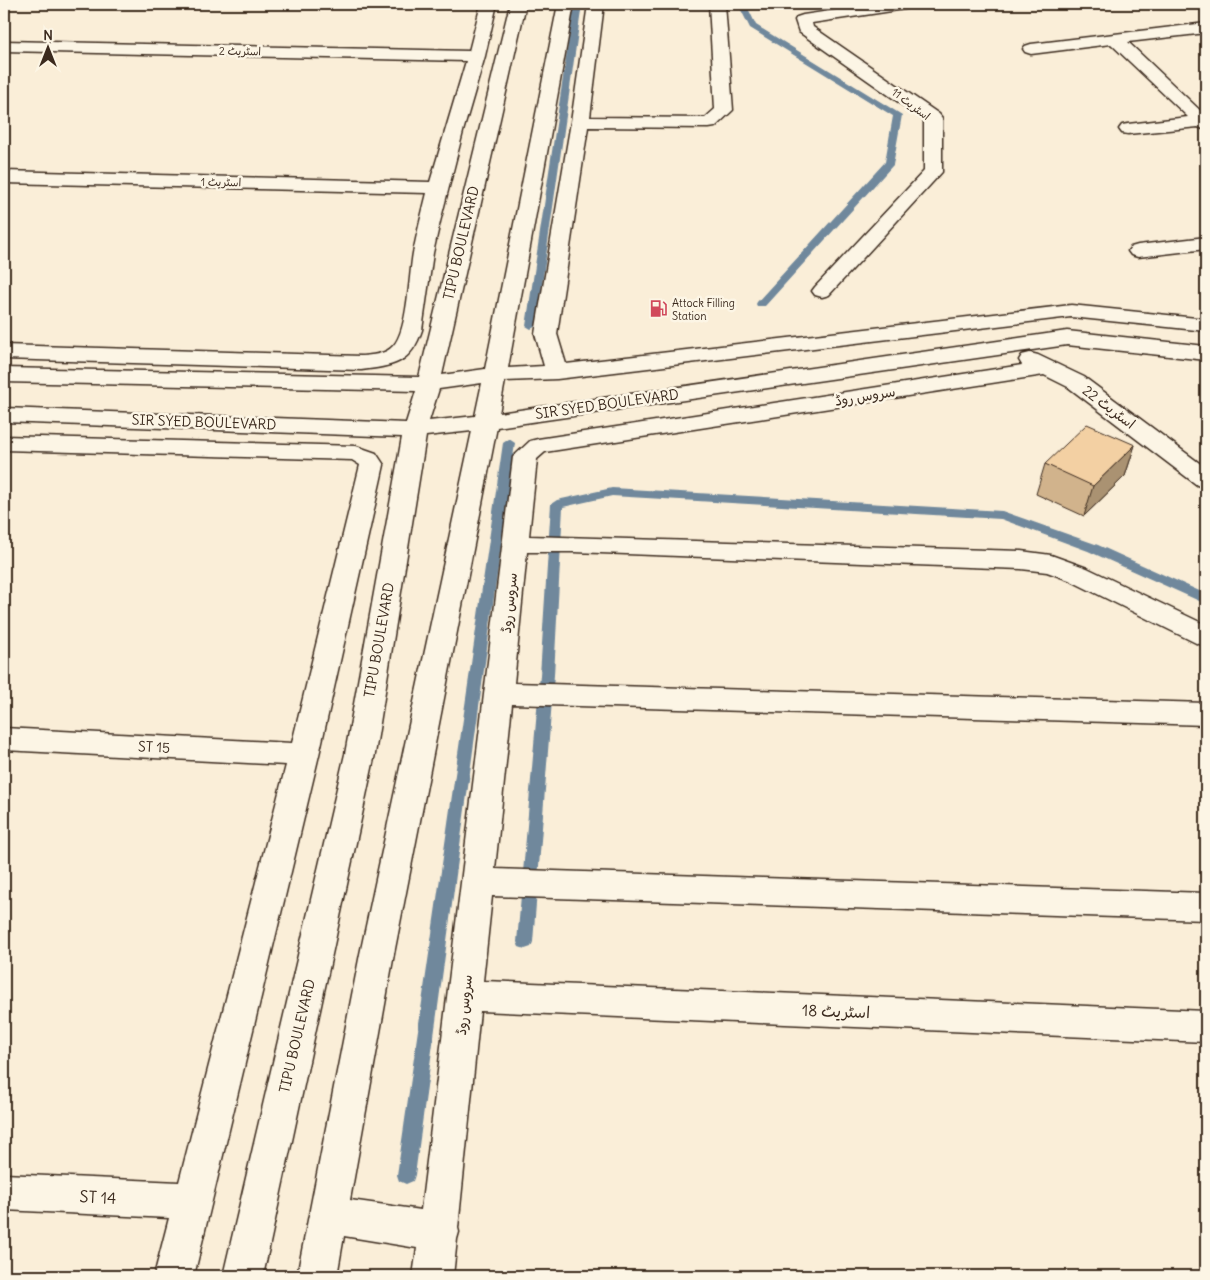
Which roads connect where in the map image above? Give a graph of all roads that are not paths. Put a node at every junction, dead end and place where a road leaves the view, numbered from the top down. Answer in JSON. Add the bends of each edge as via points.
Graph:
{"nodes":[{"id":1,"x":489,"y":4,"type":"edge"},
{"id":2,"x":518,"y":4,"type":"edge"},
{"id":3,"x":566,"y":4,"type":"edge"},
{"id":4,"x":596,"y":4,"type":"edge"},
{"id":5,"x":717,"y":4,"type":"edge"},
{"id":6,"x":905,"y":4,"type":"edge"},
{"id":7,"x":1206,"y":28,"type":"edge"},
{"id":8,"x":1114,"y":38,"type":"junction"},
{"id":9,"x":4,"y":46,"type":"edge"},
{"id":10,"x":1031,"y":49,"type":"dead end"},
{"id":11,"x":477,"y":56,"type":"junction"},
{"id":12,"x":580,"y":122,"type":"junction"},
{"id":13,"x":1204,"y":123,"type":"edge"},
{"id":14,"x":1128,"y":129,"type":"dead end"},
{"id":15,"x":4,"y":177,"type":"edge"},
{"id":16,"x":438,"y":188,"type":"junction"},
{"id":17,"x":1206,"y":242,"type":"edge"},
{"id":18,"x":1138,"y":251,"type":"dead end"},
{"id":19,"x":423,"y":254,"type":"junction"},
{"id":20,"x":458,"y":254,"type":"junction"},
{"id":21,"x":822,"y":291,"type":"dead end"},
{"id":22,"x":1206,"y":325,"type":"edge"},
{"id":23,"x":1004,"y":346,"type":"junction"},
{"id":24,"x":4,"y":352,"type":"edge"},
{"id":25,"x":1206,"y":353,"type":"edge"},
{"id":26,"x":1046,"y":368,"type":"junction"},
{"id":27,"x":557,"y":372,"type":"junction"},
{"id":28,"x":4,"y":375,"type":"edge"},
{"id":29,"x":493,"y":375,"type":"junction"},
{"id":30,"x":429,"y":384,"type":"junction"},
{"id":31,"x":4,"y":415,"type":"edge"},
{"id":32,"x":486,"y":422,"type":"junction"},
{"id":33,"x":415,"y":430,"type":"junction"},
{"id":34,"x":4,"y":443,"type":"edge"},
{"id":35,"x":1206,"y":480,"type":"edge"},
{"id":36,"x":515,"y":544,"type":"junction"},
{"id":37,"x":1206,"y":636,"type":"edge"},
{"id":38,"x":499,"y":693,"type":"junction"},
{"id":39,"x":1206,"y":714,"type":"edge"},
{"id":40,"x":4,"y":739,"type":"edge"},
{"id":41,"x":304,"y":755,"type":"junction"},
{"id":42,"x":478,"y":882,"type":"junction"},
{"id":43,"x":1206,"y":906,"type":"edge"},
{"id":44,"x":465,"y":995,"type":"junction"},
{"id":45,"x":1206,"y":1027,"type":"edge"},
{"id":46,"x":4,"y":1192,"type":"edge"},
{"id":47,"x":192,"y":1202,"type":"junction"},
{"id":48,"x":328,"y":1215,"type":"junction"},
{"id":49,"x":440,"y":1232,"type":"junction"},
{"id":50,"x":174,"y":1276,"type":"edge"},
{"id":51,"x":243,"y":1276,"type":"edge"},
{"id":52,"x":317,"y":1276,"type":"edge"},
{"id":53,"x":433,"y":1276,"type":"edge"}],
"edges":[{"from":1,"to":11,"type":"street"},
{"from":2,"to":20,"type":"street","name":"TIPU BOULEVARD"},
{"from":3,"to":29,"type":"street"},
{"from":4,"to":12,"type":"street"},
{"from":5,"to":12,"type":"street","via":[[724,110],[709,123]]},
{"from":6,"to":21,"type":"street","name":"اسٹریٹ 11","via":[[803,20],[805,29],[933,118],[933,172]]},
{"from":7,"to":8,"type":"street"},
{"from":8,"to":10,"type":"street"},
{"from":8,"to":13,"type":"street"},
{"from":9,"to":11,"type":"street","name":"اسٹریٹ 2"},
{"from":11,"to":16,"type":"street"},
{"from":12,"to":27,"type":"street","via":[[546,334]]},
{"from":13,"to":14,"type":"street"},
{"from":15,"to":16,"type":"street","name":"اسٹریٹ 1"},
{"from":16,"to":19,"type":"street"},
{"from":17,"to":18,"type":"street"},
{"from":19,"to":20,"type":"street"},
{"from":19,"to":24,"type":"street","via":[[411,332],[403,349],[386,360],[361,362]]},
{"from":20,"to":30,"type":"street","name":"TIPU BOULEVARD"},
{"from":22,"to":27,"type":"street","via":[[1071,311]]},
{"from":23,"to":25,"type":"street","name":"SIR SYED BOULEVARD","via":[[1067,338]]},
{"from":23,"to":26,"type":"street","name":"اسٹریٹ 22"},
{"from":23,"to":32,"type":"street","name":"SIR SYED BOULEVARD"},
{"from":26,"to":35,"type":"street","name":"اسٹریٹ 22","via":[[1076,382]]},
{"from":26,"to":36,"type":"street","name":"سروس روڈ","via":[[538,446],[525,457]]},
{"from":27,"to":29,"type":"street"},
{"from":28,"to":30,"type":"street"},
{"from":29,"to":30,"type":"street"},
{"from":29,"to":32,"type":"street"},
{"from":30,"to":33,"type":"street","name":"TIPU BOULEVARD"},
{"from":31,"to":33,"type":"street","name":"SIR SYED BOULEVARD"},
{"from":32,"to":33,"type":"street","name":"SIR SYED BOULEVARD"},
{"from":32,"to":48,"type":"street"},
{"from":33,"to":51,"type":"street","name":"TIPU BOULEVARD","via":[[360,754]]},
{"from":34,"to":41,"type":"street","via":[[356,453],[367,458],[372,465]]},
{"from":36,"to":37,"type":"street","via":[[1021,560],[1051,564],[1078,574]]},
{"from":36,"to":38,"type":"street","name":"سروس روڈ"},
{"from":38,"to":39,"type":"street"},
{"from":38,"to":42,"type":"street","name":"سروس روڈ"},
{"from":40,"to":41,"type":"street","name":"ST 15"},
{"from":41,"to":47,"type":"street"},
{"from":42,"to":43,"type":"street"},
{"from":42,"to":44,"type":"street","name":"سروس روڈ"},
{"from":44,"to":45,"type":"street","name":"اسٹریٹ 18"},
{"from":44,"to":49,"type":"street","name":"سروس روڈ"},
{"from":46,"to":47,"type":"street","name":"ST 14"},
{"from":47,"to":50,"type":"street"},
{"from":48,"to":49,"type":"street"},
{"from":48,"to":52,"type":"street"},
{"from":49,"to":53,"type":"street","name":"سروس روڈ"}]}
